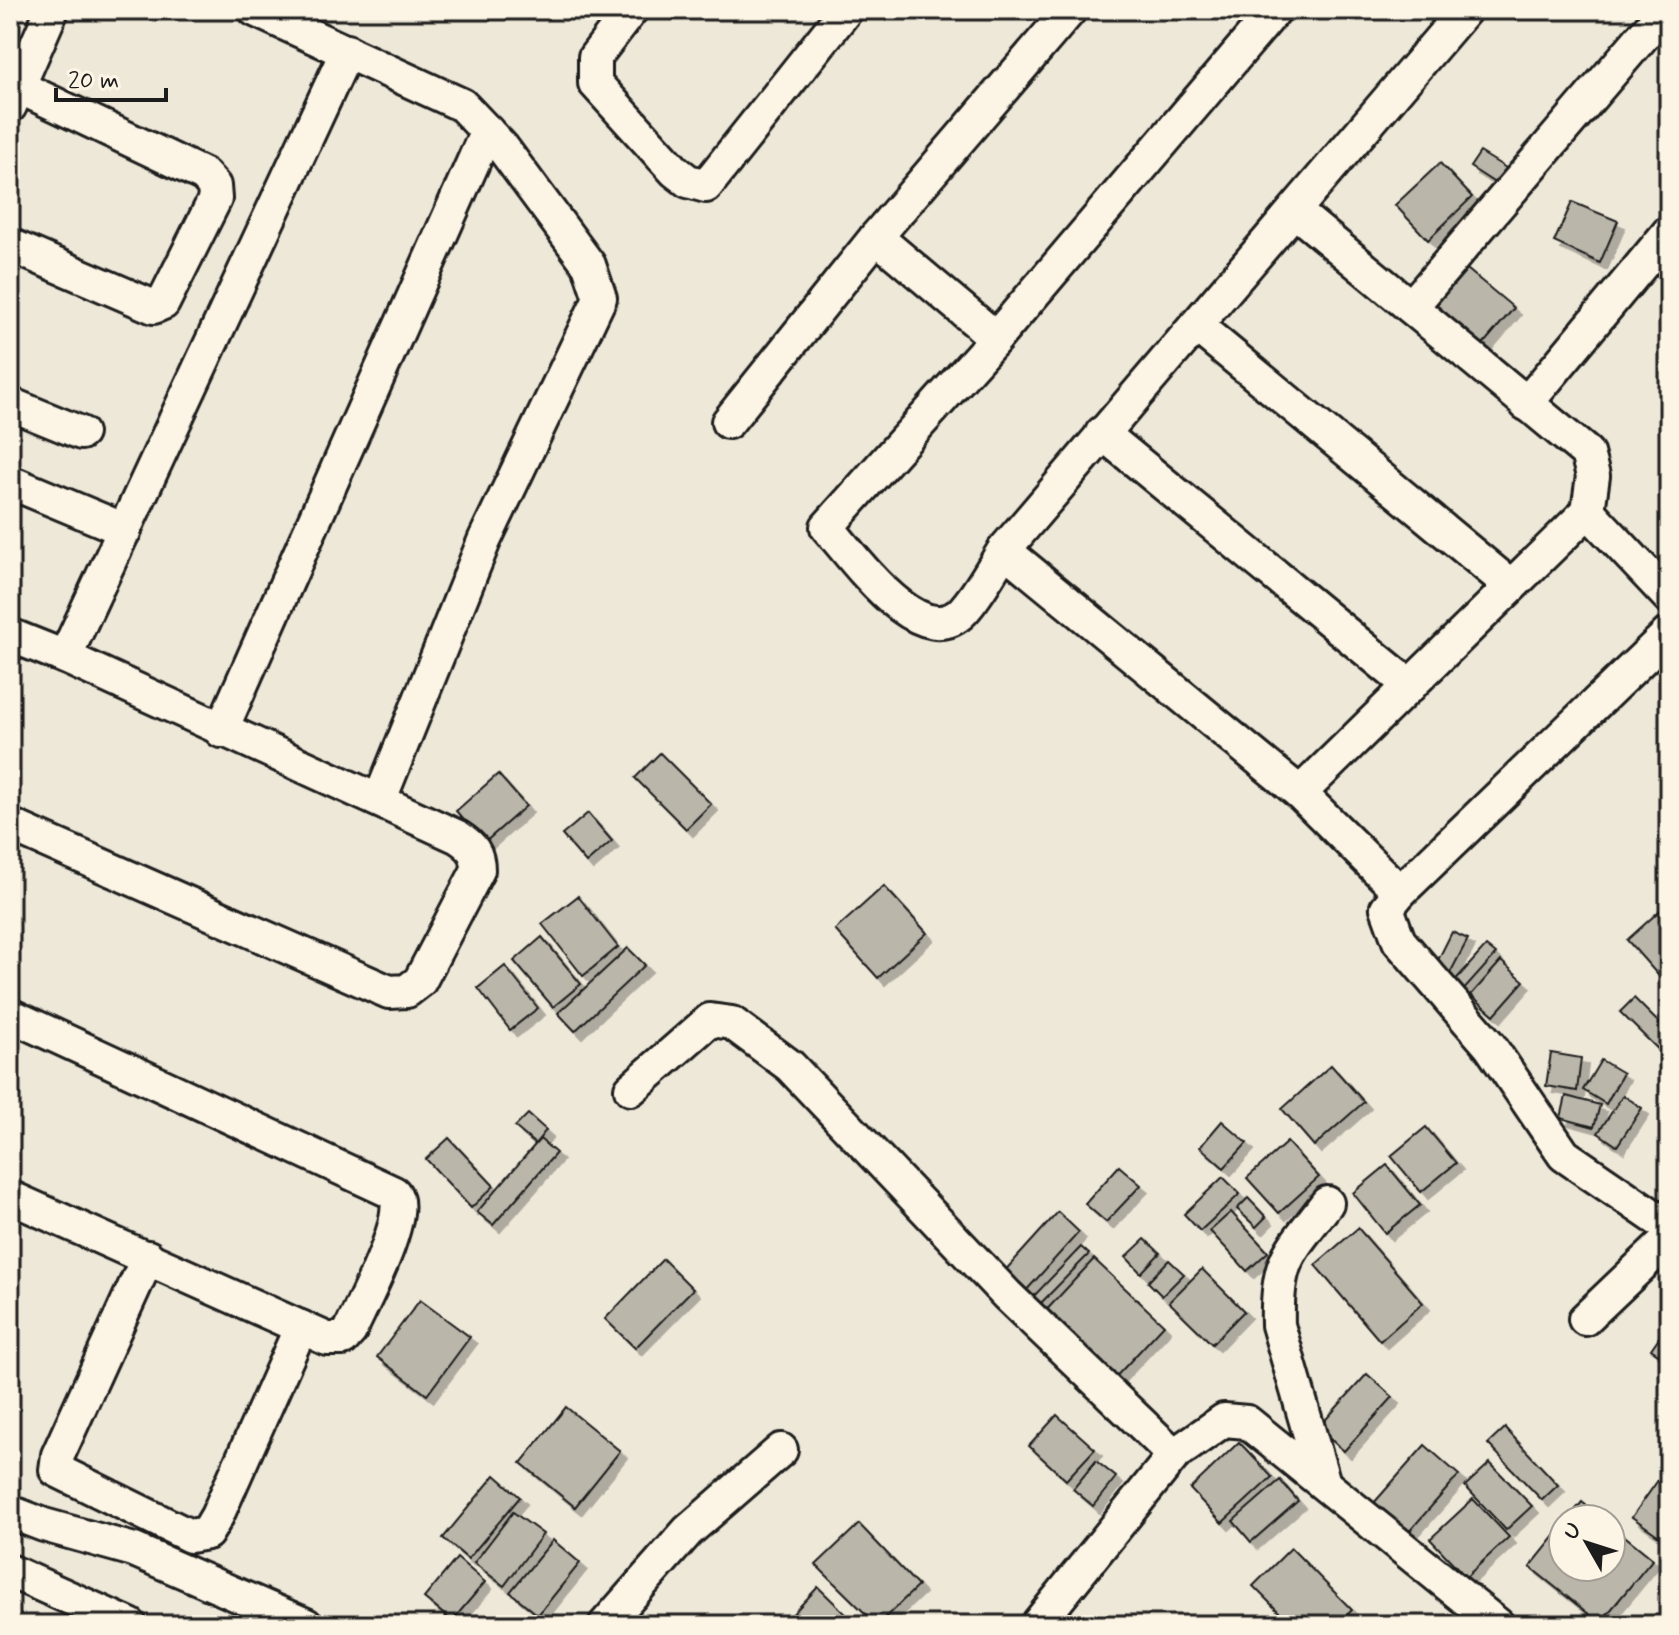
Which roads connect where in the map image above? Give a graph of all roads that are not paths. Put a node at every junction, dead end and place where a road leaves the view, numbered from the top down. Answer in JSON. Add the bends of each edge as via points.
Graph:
{"nodes":[{"id":1,"x":52,"y":10,"type":"edge"},
{"id":2,"x":255,"y":10,"type":"edge"},
{"id":3,"x":631,"y":10,"type":"edge"},
{"id":4,"x":846,"y":10,"type":"edge"},
{"id":5,"x":1070,"y":10,"type":"edge"},
{"id":6,"x":1275,"y":10,"type":"edge"},
{"id":7,"x":1465,"y":10,"type":"edge"},
{"id":8,"x":1665,"y":10,"type":"edge"},
{"id":9,"x":313,"y":22,"type":"edge"},
{"id":10,"x":347,"y":51,"type":"junction"},
{"id":11,"x":15,"y":96,"type":"edge"},
{"id":12,"x":487,"y":131,"type":"junction"},
{"id":13,"x":1296,"y":212,"type":"junction"},
{"id":14,"x":1669,"y":232,"type":"edge"},
{"id":15,"x":876,"y":237,"type":"junction"},
{"id":16,"x":10,"y":245,"type":"edge"},
{"id":17,"x":1411,"y":307,"type":"junction"},
{"id":18,"x":1198,"y":327,"type":"junction"},
{"id":19,"x":996,"y":338,"type":"junction"},
{"id":20,"x":10,"y":404,"type":"edge"},
{"id":21,"x":1526,"y":404,"type":"junction"},
{"id":22,"x":728,"y":422,"type":"dead end"},
{"id":23,"x":81,"y":433,"type":"dead end"},
{"id":24,"x":1102,"y":433,"type":"junction"},
{"id":25,"x":10,"y":482,"type":"edge"},
{"id":26,"x":1588,"y":511,"type":"junction"},
{"id":27,"x":125,"y":530,"type":"junction"},
{"id":28,"x":1004,"y":550,"type":"junction"},
{"id":29,"x":1511,"y":586,"type":"junction"},
{"id":30,"x":1669,"y":597,"type":"edge"},
{"id":31,"x":1669,"y":633,"type":"edge"},
{"id":32,"x":10,"y":635,"type":"edge"},
{"id":33,"x":65,"y":657,"type":"junction"},
{"id":34,"x":1410,"y":686,"type":"junction"},
{"id":35,"x":221,"y":731,"type":"junction"},
{"id":36,"x":1300,"y":793,"type":"junction"},
{"id":37,"x":380,"y":799,"type":"junction"},
{"id":38,"x":10,"y":825,"type":"edge"},
{"id":39,"x":1400,"y":892,"type":"junction"},
{"id":40,"x":10,"y":1015,"type":"edge"},
{"id":41,"x":631,"y":1089,"type":"dead end"},
{"id":42,"x":10,"y":1197,"type":"edge"},
{"id":43,"x":1327,"y":1203,"type":"dead end"},
{"id":44,"x":1669,"y":1227,"type":"edge"},
{"id":45,"x":1669,"y":1239,"type":"edge"},
{"id":46,"x":148,"y":1257,"type":"junction"},
{"id":47,"x":1585,"y":1319,"type":"dead end"},
{"id":48,"x":301,"y":1327,"type":"junction"},
{"id":49,"x":781,"y":1450,"type":"dead end"},
{"id":50,"x":1174,"y":1455,"type":"junction"},
{"id":51,"x":1323,"y":1480,"type":"junction"},
{"id":52,"x":10,"y":1512,"type":"edge"},
{"id":53,"x":10,"y":1571,"type":"edge"},
{"id":54,"x":130,"y":1625,"type":"edge"},
{"id":55,"x":306,"y":1625,"type":"edge"},
{"id":56,"x":605,"y":1625,"type":"edge"},
{"id":57,"x":1037,"y":1625,"type":"edge"},
{"id":58,"x":1498,"y":1625,"type":"edge"}],
"edges":[{"from":1,"to":11,"type":"street"},
{"from":2,"to":9,"type":"street"},
{"from":3,"to":4,"type":"street","via":[[595,57],[595,83],[675,171],[706,186]]},
{"from":5,"to":15,"type":"street"},
{"from":6,"to":19,"type":"street"},
{"from":7,"to":13,"type":"street"},
{"from":8,"to":17,"type":"street"},
{"from":9,"to":10,"type":"street"},
{"from":10,"to":12,"type":"street","via":[[462,105]]},
{"from":10,"to":27,"type":"street"},
{"from":11,"to":16,"type":"street","via":[[204,175],[214,186],[215,199],[163,303],[154,307]]},
{"from":12,"to":35,"type":"street"},
{"from":12,"to":37,"type":"street","via":[[589,265],[600,298],[484,541]]},
{"from":13,"to":17,"type":"street"},
{"from":13,"to":18,"type":"street"},
{"from":14,"to":21,"type":"street"},
{"from":15,"to":19,"type":"street"},
{"from":15,"to":22,"type":"street"},
{"from":17,"to":21,"type":"street"},
{"from":18,"to":24,"type":"street"},
{"from":18,"to":29,"type":"street"},
{"from":19,"to":28,"type":"street","via":[[827,527],[889,597],[925,622],[944,624],[962,612]]},
{"from":20,"to":23,"type":"street"},
{"from":21,"to":26,"type":"street","via":[[1587,453],[1593,476]]},
{"from":24,"to":28,"type":"street"},
{"from":24,"to":34,"type":"street"},
{"from":25,"to":27,"type":"street"},
{"from":26,"to":29,"type":"street"},
{"from":26,"to":30,"type":"street"},
{"from":27,"to":33,"type":"street"},
{"from":28,"to":36,"type":"street"},
{"from":29,"to":34,"type":"street"},
{"from":31,"to":39,"type":"street"},
{"from":32,"to":33,"type":"street"},
{"from":33,"to":35,"type":"street"},
{"from":34,"to":36,"type":"street"},
{"from":35,"to":37,"type":"street"},
{"from":36,"to":39,"type":"street"},
{"from":37,"to":38,"type":"street","via":[[458,837],[478,857],[478,870],[420,981],[407,991],[389,992]]},
{"from":39,"to":44,"type":"street","via":[[1387,908],[1399,941],[1490,1046],[1564,1155]]},
{"from":40,"to":48,"type":"street","via":[[394,1193],[400,1206],[390,1241],[350,1331],[343,1339],[327,1339]]},
{"from":41,"to":50,"type":"street","via":[[710,1020],[732,1023],[790,1066],[1007,1295]]},
{"from":42,"to":46,"type":"street"},
{"from":43,"to":51,"type":"street","via":[[1288,1253],[1277,1298],[1278,1325]]},
{"from":45,"to":47,"type":"street"},
{"from":46,"to":48,"type":"street"},
{"from":46,"to":48,"type":"street","via":[[58,1455],[56,1470],[175,1530],[190,1536],[207,1533]]},
{"from":49,"to":56,"type":"street","via":[[688,1531]]},
{"from":50,"to":51,"type":"street","via":[[1224,1420],[1247,1422]]},
{"from":50,"to":57,"type":"street"},
{"from":51,"to":58,"type":"street"},
{"from":52,"to":55,"type":"street","via":[[134,1550]]},
{"from":53,"to":54,"type":"street"}]}
